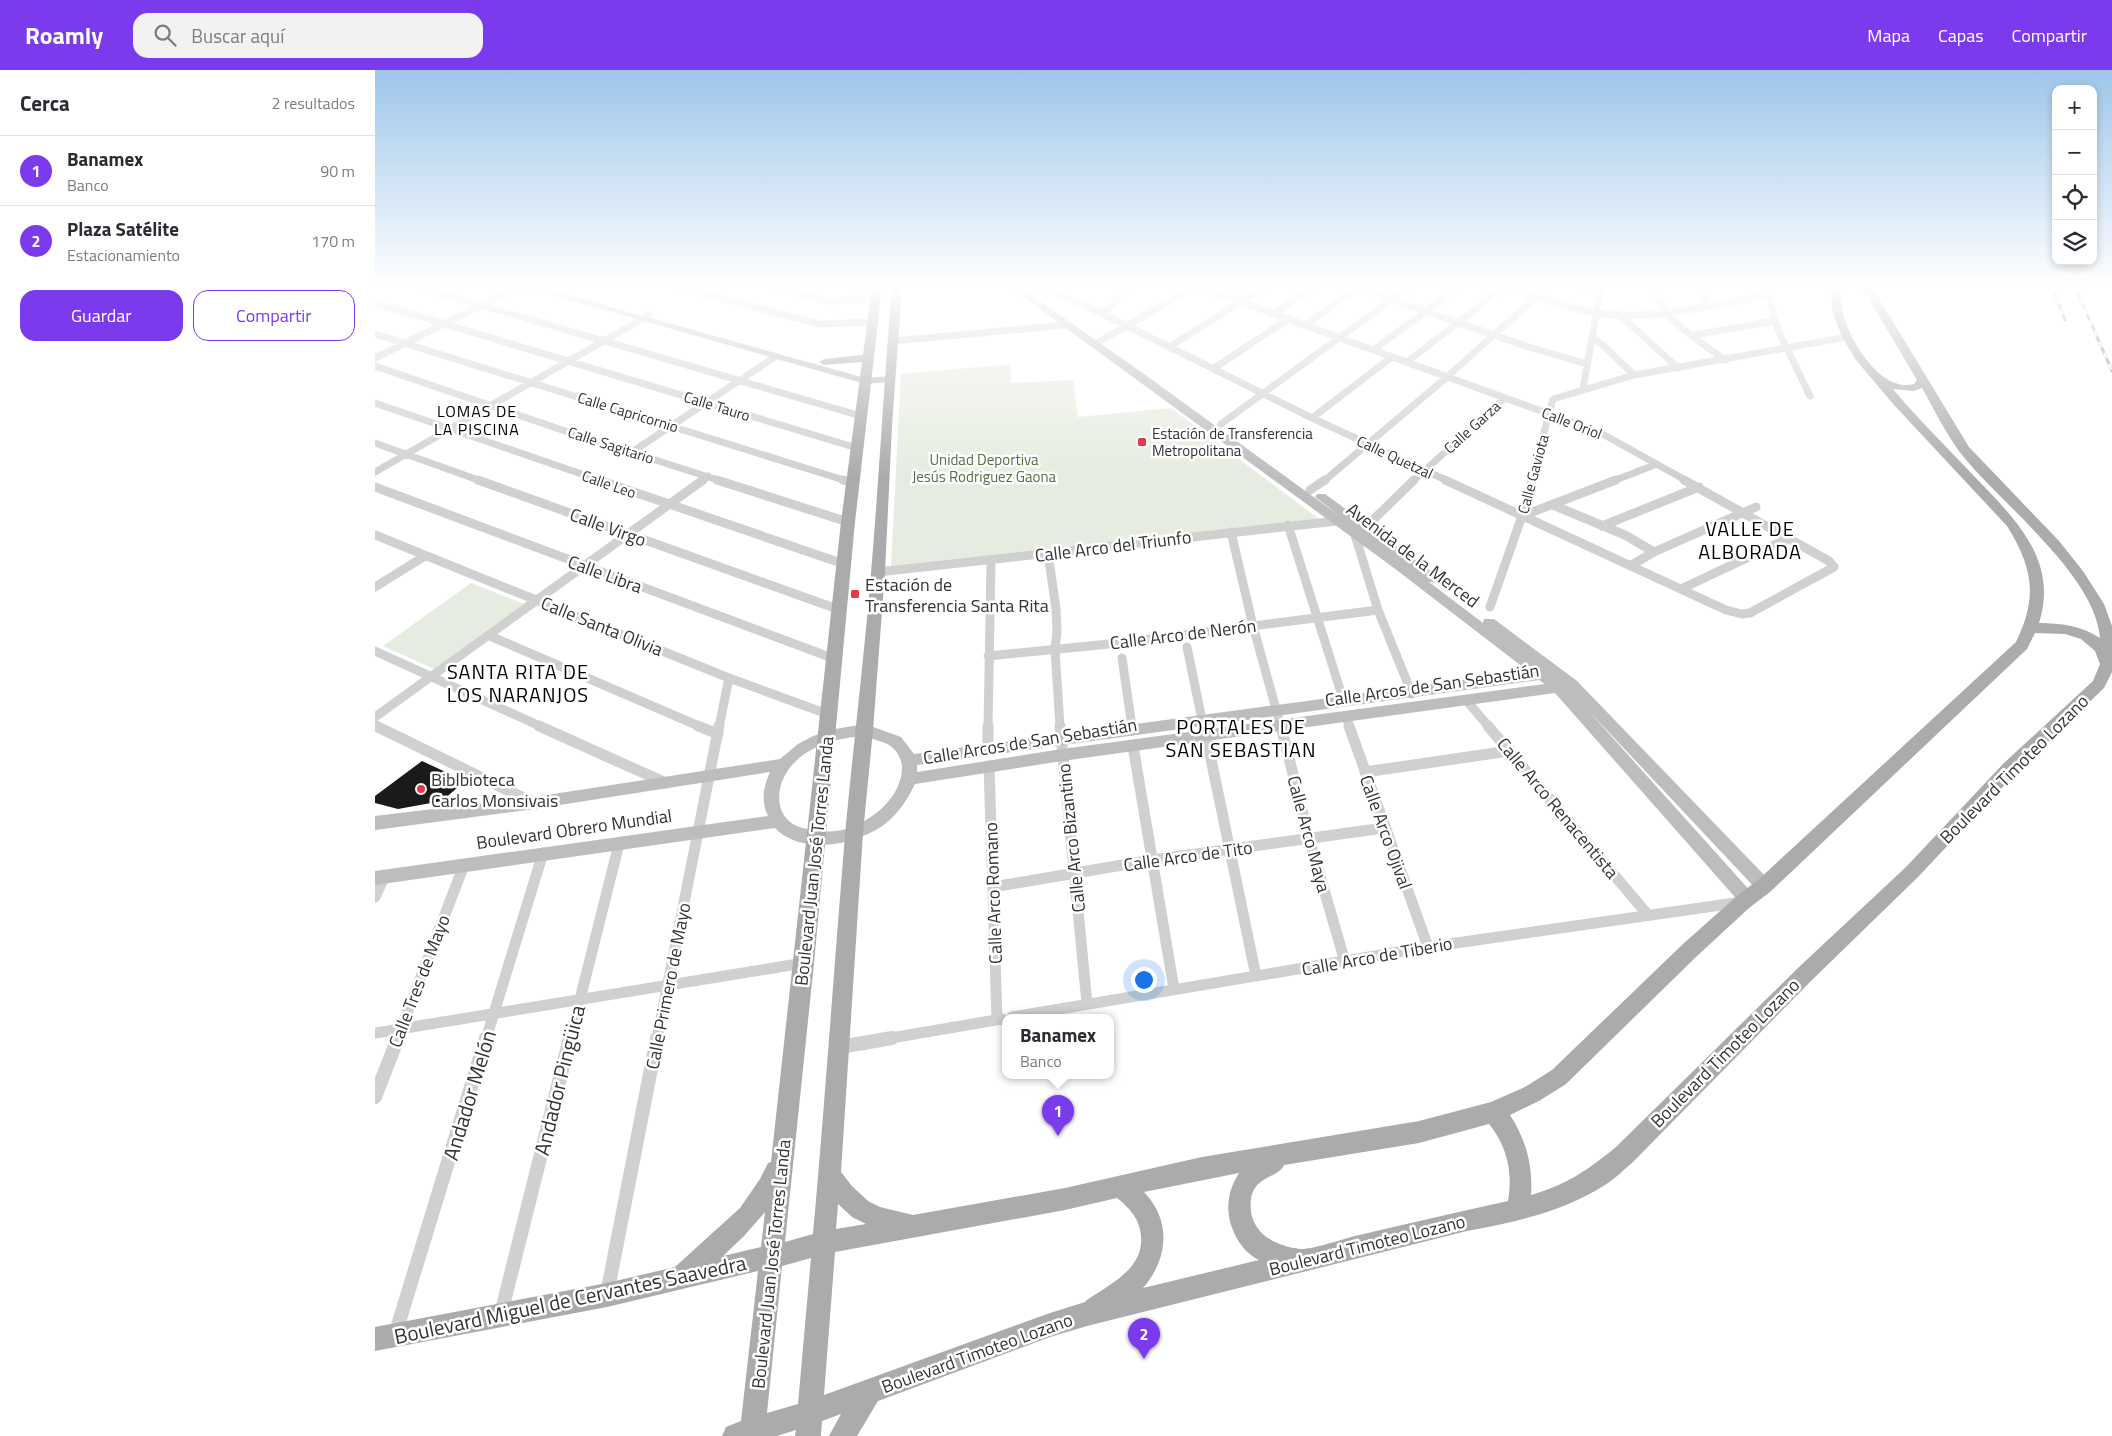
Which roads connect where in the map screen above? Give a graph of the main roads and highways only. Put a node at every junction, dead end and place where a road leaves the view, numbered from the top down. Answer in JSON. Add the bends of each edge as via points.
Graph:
{"nodes":[{"id":1,"x":869,"y":351,"type":"edge"},
{"id":2,"x":893,"y":351,"type":"edge"},
{"id":3,"x":1856,"y":351,"type":"edge"},
{"id":4,"x":1904,"y":351,"type":"edge"},
{"id":5,"x":868,"y":358,"type":"junction"},
{"id":6,"x":824,"y":362,"type":"road end"},
{"id":7,"x":1876,"y":379,"type":"junction"},
{"id":8,"x":1922,"y":381,"type":"junction"},
{"id":9,"x":2031,"y":628,"type":"junction"},
{"id":10,"x":2106,"y":668,"type":"junction"},
{"id":11,"x":1745,"y":901,"type":"joint"},
{"id":12,"x":1493,"y":1112,"type":"junction"},
{"id":13,"x":783,"y":1155,"type":"junction"},
{"id":14,"x":1285,"y":1156,"type":"junction"},
{"id":15,"x":829,"y":1174,"type":"junction"},
{"id":16,"x":1119,"y":1186,"type":"junction"},
{"id":17,"x":1517,"y":1211,"type":"junction"},
{"id":18,"x":922,"y":1225,"type":"junction"},
{"id":19,"x":823,"y":1243,"type":"junction"},
{"id":20,"x":770,"y":1257,"type":"junction"},
{"id":21,"x":1302,"y":1262,"type":"junction"},
{"id":22,"x":682,"y":1276,"type":"junction"},
{"id":23,"x":1087,"y":1314,"type":"junction"},
{"id":24,"x":385,"y":1338,"type":"edge"},
{"id":25,"x":869,"y":1392,"type":"junction"},
{"id":26,"x":809,"y":1425,"type":"edge"},
{"id":27,"x":746,"y":1435,"type":"edge"},
{"id":28,"x":842,"y":1436,"type":"edge"}],
"edges":[{"from":1,"to":5,"type":"main road","name":"Boulevard Juan José Torres Landa"},
{"from":2,"to":15,"type":"main road","name":"Boulevard Juan José Torres Landa"},
{"from":3,"to":7,"type":"main road"},
{"from":4,"to":8,"type":"main road","name":"Boulevard Timoteo Lozano"},
{"from":5,"to":6,"type":"main road"},
{"from":5,"to":13,"type":"main road","name":"Boulevard Juan José Torres Landa"},
{"from":7,"to":8,"type":"main road","via":[[1905,388],[1918,386]]},
{"from":7,"to":9,"type":"main road","via":[[2012,524],[2022,539],[2037,578],[2037,609]]},
{"from":8,"to":10,"type":"main road","name":"Boulevard Timoteo Lozano","via":[[1969,455],[2078,574],[2097,604],[2107,632],[2109,656]]},
{"from":9,"to":10,"type":"main road","via":[[2060,628],[2087,636],[2104,653]]},
{"from":9,"to":11,"type":"main road","via":[[2022,645]]},
{"from":10,"to":17,"type":"main road","name":"Boulevard Timoteo Lozano","via":[[2099,684],[2010,768],[1913,872],[1624,1154],[1595,1179],[1566,1194]]},
{"from":11,"to":12,"type":"main road","via":[[1559,1077]]},
{"from":12,"to":14,"type":"main road","via":[[1419,1132]]},
{"from":12,"to":17,"type":"main road","via":[[1508,1131],[1520,1162],[1522,1192]]},
{"from":13,"to":20,"type":"main road","name":"Boulevard Juan José Torres Landa"},
{"from":13,"to":22,"type":"main road","via":[[764,1197],[751,1215]]},
{"from":14,"to":16,"type":"main road","via":[[1202,1168]]},
{"from":14,"to":21,"type":"main road","via":[[1253,1173],[1240,1196],[1239,1211],[1243,1226],[1260,1248]]},
{"from":15,"to":18,"type":"main road","via":[[841,1192],[870,1216],[889,1222]]},
{"from":15,"to":19,"type":"main road","name":"Boulevard Juan José Torres Landa"},
{"from":16,"to":18,"type":"main road"},
{"from":16,"to":23,"type":"main road","via":[[1132,1193],[1149,1216],[1154,1233],[1151,1254],[1134,1282]]},
{"from":17,"to":21,"type":"main road","name":"Boulevard Timoteo Lozano","via":[[1467,1220]]},
{"from":18,"to":19,"type":"main road"},
{"from":19,"to":20,"type":"main road","name":"Boulevard Miguel de Cervantes Saavedra"},
{"from":19,"to":26,"type":"main road","name":"Boulevard Juan José Torres Landa"},
{"from":20,"to":22,"type":"main road","name":"Boulevard Miguel de Cervantes Saavedra"},
{"from":20,"to":27,"type":"main road","name":"Boulevard Juan José Torres Landa"},
{"from":21,"to":23,"type":"main road","name":"Boulevard Timoteo Lozano"},
{"from":22,"to":24,"type":"main road","name":"Boulevard Miguel de Cervantes Saavedra","via":[[607,1295]]},
{"from":23,"to":25,"type":"main road","name":"Boulevard Timoteo Lozano"},
{"from":25,"to":26,"type":"main road","name":"Boulevard Timoteo Lozano"},
{"from":25,"to":28,"type":"main road"},
{"from":26,"to":27,"type":"main road"}]}
